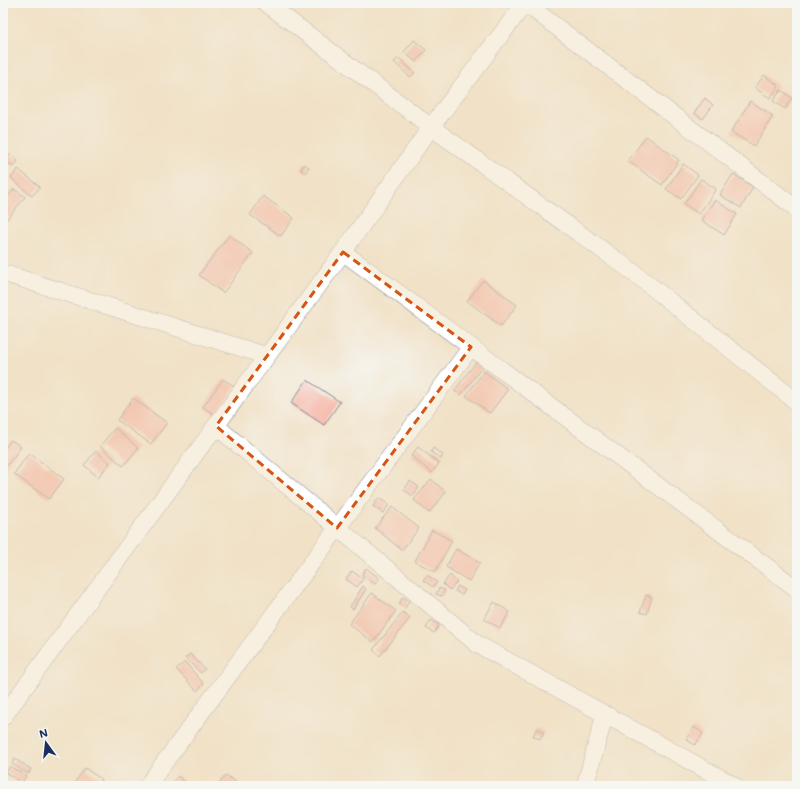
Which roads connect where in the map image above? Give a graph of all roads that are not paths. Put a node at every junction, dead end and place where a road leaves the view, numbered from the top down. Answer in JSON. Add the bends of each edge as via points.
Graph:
{"nodes":[{"id":1,"x":266,"y":3,"type":"edge"},
{"id":2,"x":431,"y":127,"type":"junction"},
{"id":3,"x":797,"y":209,"type":"edge"},
{"id":4,"x":343,"y":252,"type":"junction"},
{"id":5,"x":3,"y":273,"type":"edge"},
{"id":6,"x":471,"y":346,"type":"junction"},
{"id":7,"x":267,"y":356,"type":"junction"},
{"id":8,"x":797,"y":402,"type":"edge"},
{"id":9,"x":216,"y":426,"type":"junction"},
{"id":10,"x":337,"y":528,"type":"junction"},
{"id":11,"x":797,"y":589,"type":"edge"},
{"id":12,"x":605,"y":714,"type":"junction"},
{"id":13,"x":3,"y":717,"type":"edge"},
{"id":14,"x":147,"y":786,"type":"edge"},
{"id":15,"x":585,"y":786,"type":"edge"},
{"id":16,"x":735,"y":786,"type":"edge"}],
"edges":[{"from":1,"to":2,"type":"street"},
{"from":2,"to":3,"type":"street","via":[[525,3]]},
{"from":2,"to":4,"type":"street"},
{"from":2,"to":8,"type":"street","via":[[633,272]]},
{"from":4,"to":6,"type":"street"},
{"from":4,"to":7,"type":"street"},
{"from":5,"to":7,"type":"street"},
{"from":6,"to":10,"type":"street"},
{"from":6,"to":11,"type":"street"},
{"from":7,"to":9,"type":"street"},
{"from":9,"to":10,"type":"street"},
{"from":9,"to":13,"type":"street"},
{"from":10,"to":12,"type":"street","via":[[477,644]]},
{"from":10,"to":14,"type":"street"},
{"from":12,"to":15,"type":"street"},
{"from":12,"to":16,"type":"street"}]}
